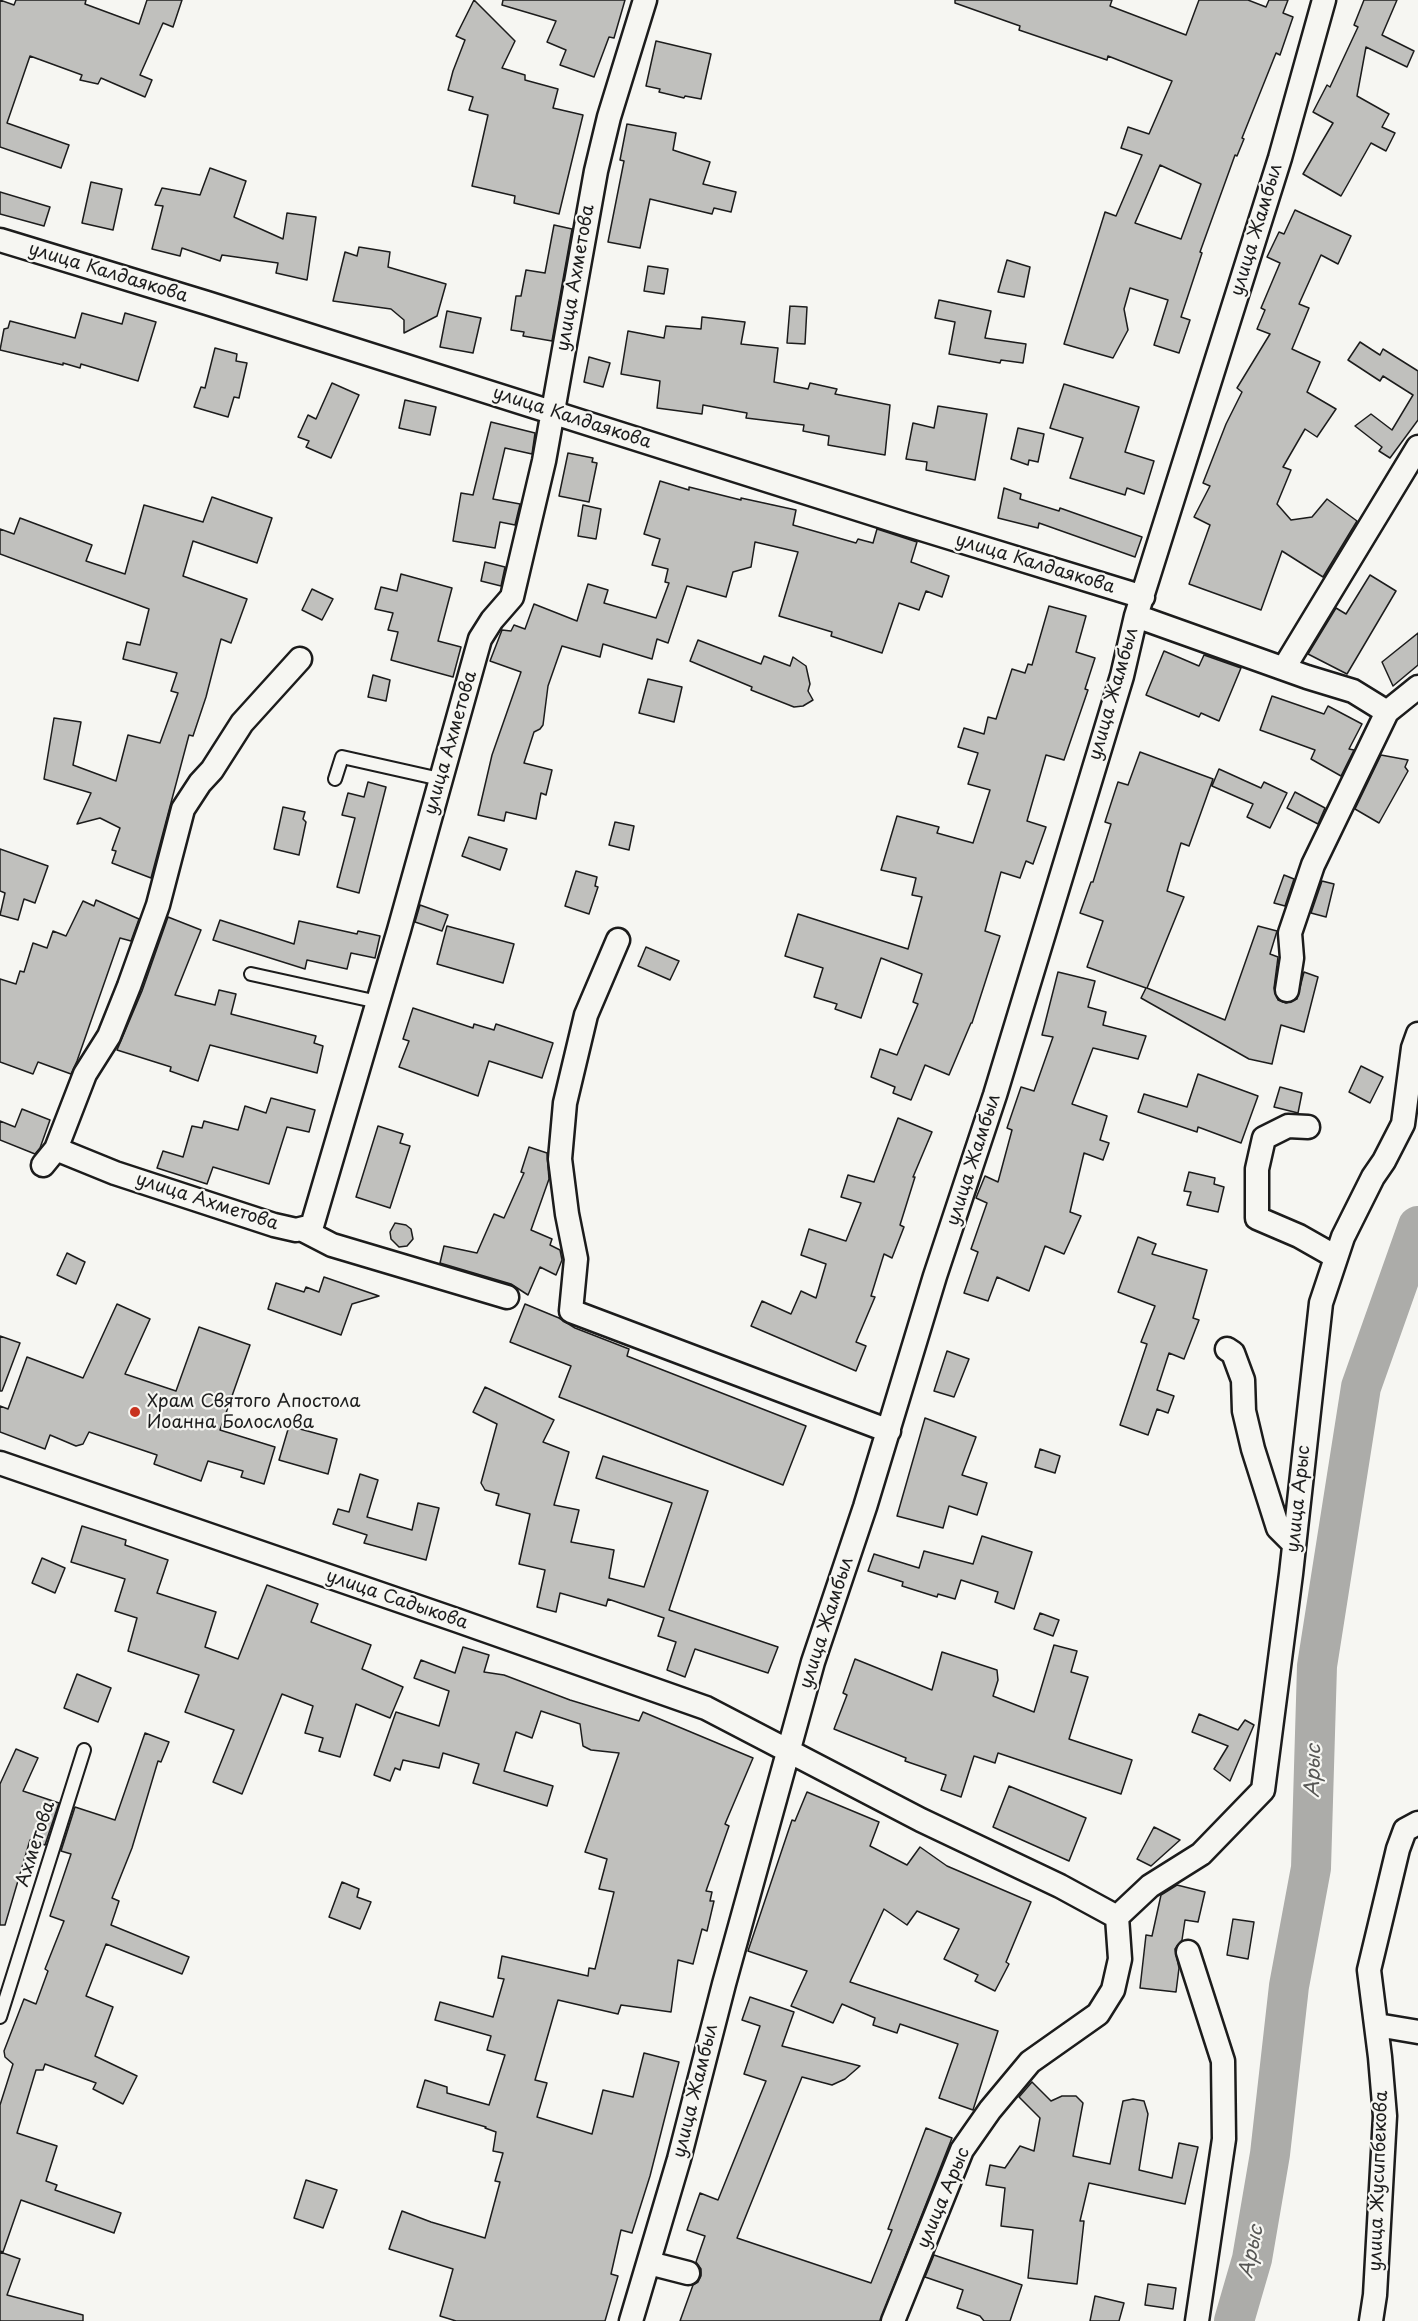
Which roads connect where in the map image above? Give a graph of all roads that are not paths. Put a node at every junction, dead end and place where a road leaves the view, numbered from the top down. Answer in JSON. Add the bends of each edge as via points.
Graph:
{"nodes":[{"id":1,"x":645,"y":0,"type":"edge"},
{"id":2,"x":1323,"y":0,"type":"edge"},
{"id":3,"x":0,"y":240,"type":"edge"},
{"id":4,"x":552,"y":412,"type":"junction"},
{"id":5,"x":1418,"y":447,"type":"edge"},
{"id":6,"x":1140,"y":606,"type":"junction"},
{"id":7,"x":300,"y":659,"type":"dead end"},
{"id":8,"x":1284,"y":668,"type":"junction"},
{"id":9,"x":1418,"y":687,"type":"edge"},
{"id":10,"x":1387,"y":712,"type":"junction"},
{"id":11,"x":335,"y":779,"type":"dead end"},
{"id":12,"x":440,"y":779,"type":"junction"},
{"id":13,"x":618,"y":940,"type":"dead end"},
{"id":14,"x":252,"y":974,"type":"dead end"},
{"id":15,"x":1287,"y":990,"type":"dead end"},
{"id":16,"x":378,"y":1002,"type":"junction"},
{"id":17,"x":1418,"y":1034,"type":"edge"},
{"id":18,"x":1308,"y":1127,"type":"dead end"},
{"id":19,"x":301,"y":1229,"type":"junction"},
{"id":20,"x":1336,"y":1257,"type":"junction"},
{"id":21,"x":507,"y":1297,"type":"dead end"},
{"id":22,"x":1227,"y":1348,"type":"dead end"},
{"id":23,"x":889,"y":1431,"type":"junction"},
{"id":24,"x":0,"y":1463,"type":"edge"},
{"id":25,"x":1294,"y":1544,"type":"junction"},
{"id":26,"x":84,"y":1750,"type":"dead end"},
{"id":27,"x":789,"y":1751,"type":"junction"},
{"id":28,"x":1412,"y":1826,"type":"edge"},
{"id":29,"x":1117,"y":1917,"type":"junction"},
{"id":30,"x":1188,"y":1952,"type":"dead end"},
{"id":31,"x":0,"y":2017,"type":"edge"},
{"id":32,"x":1377,"y":2025,"type":"junction"},
{"id":33,"x":1418,"y":2032,"type":"edge"},
{"id":34,"x":648,"y":2263,"type":"junction"},
{"id":35,"x":688,"y":2273,"type":"dead end"},
{"id":36,"x":631,"y":2321,"type":"edge"},
{"id":37,"x":893,"y":2321,"type":"edge"},
{"id":38,"x":1197,"y":2321,"type":"edge"},
{"id":39,"x":1371,"y":2321,"type":"edge"}],
"edges":[{"from":1,"to":4,"type":"street","name":"улица Ахметова","via":[[596,171]]},
{"from":2,"to":6,"type":"street","name":"улица Жамбыл","via":[[1280,158]]},
{"from":3,"to":4,"type":"street","name":"улица Калдаякова"},
{"from":4,"to":6,"type":"street","name":"улица Калдаякова"},
{"from":4,"to":12,"type":"street","name":"улица Ахметова","via":[[512,597],[480,639]]},
{"from":5,"to":8,"type":"street"},
{"from":6,"to":8,"type":"street","name":"улица Калдаякова"},
{"from":6,"to":23,"type":"street","name":"улица Жамбыл","via":[[996,1095],[935,1276]]},
{"from":7,"to":19,"type":"street","name":"улица Ахметова","via":[[242,723],[183,809],[158,905],[129,986],[109,1036],[85,1074],[50,1157],[116,1173],[262,1221]]},
{"from":8,"to":10,"type":"street","name":"улица Калдаякова","via":[[1353,691]]},
{"from":9,"to":10,"type":"street"},
{"from":10,"to":15,"type":"street","via":[[1301,894],[1290,933],[1292,958]]},
{"from":11,"to":12,"type":"lane","via":[[342,757]]},
{"from":12,"to":16,"type":"street","name":"улица Ахметова"},
{"from":13,"to":23,"type":"street","via":[[586,1015],[565,1104],[560,1159],[576,1259],[571,1311]]},
{"from":14,"to":16,"type":"lane"},
{"from":16,"to":19,"type":"street","name":"улица Ахметова","via":[[312,1226]]},
{"from":17,"to":20,"type":"street","name":"улица Арыс","via":[[1403,1124]]},
{"from":18,"to":20,"type":"street","via":[[1288,1126],[1264,1138],[1257,1170],[1257,1218]]},
{"from":19,"to":21,"type":"street","via":[[332,1245]]},
{"from":20,"to":25,"type":"street","name":"улица Арыс","via":[[1321,1303]]},
{"from":22,"to":25,"type":"street","via":[[1233,1353],[1243,1380],[1244,1411],[1278,1528]]},
{"from":23,"to":27,"type":"street","name":"улица Жамбыл","via":[[813,1662]]},
{"from":24,"to":27,"type":"street","name":"улица Садыкова","via":[[706,1708]]},
{"from":25,"to":29,"type":"street","name":"улица Арыс","via":[[1263,1790],[1201,1854],[1150,1886]]},
{"from":26,"to":31,"type":"lane","name":"Ахметова"},
{"from":27,"to":29,"type":"street"},
{"from":27,"to":34,"type":"street","name":"улица Жамбыл"},
{"from":28,"to":32,"type":"street","name":"улица Жусипбекова","via":[[1398,1849],[1369,1970]]},
{"from":29,"to":37,"type":"street","name":"улица Арыс","via":[[1120,1959],[1113,1990],[1098,2014],[1030,2062],[962,2150]]},
{"from":30,"to":38,"type":"street","via":[[1223,2061],[1224,2139]]},
{"from":32,"to":33,"type":"street"},
{"from":32,"to":39,"type":"street","name":"улица Жусипбекова","via":[[1385,2116]]},
{"from":34,"to":35,"type":"street"},
{"from":34,"to":36,"type":"street","name":"улица Жамбыл"}]}
